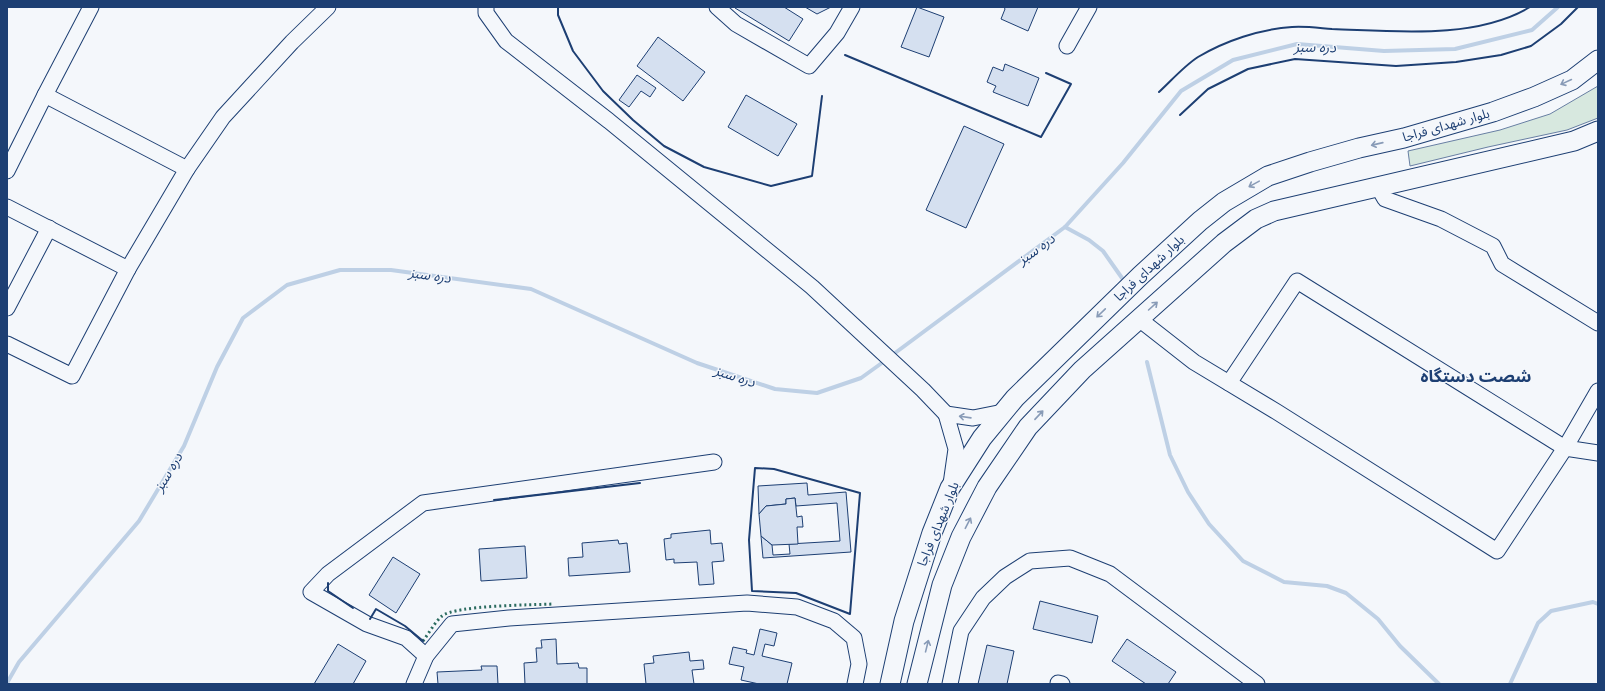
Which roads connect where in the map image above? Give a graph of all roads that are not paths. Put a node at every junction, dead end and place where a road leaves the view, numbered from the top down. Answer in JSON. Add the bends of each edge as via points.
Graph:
{"nodes":[{"id":1,"x":91,"y":7,"type":"edge"},
{"id":2,"x":328,"y":7,"type":"edge"},
{"id":3,"x":486,"y":7,"type":"edge"},
{"id":4,"x":717,"y":7,"type":"edge"},
{"id":5,"x":852,"y":7,"type":"edge"},
{"id":6,"x":1089,"y":7,"type":"edge"},
{"id":7,"x":1067,"y":46,"type":"dead end"},
{"id":8,"x":1598,"y":60,"type":"edge"},
{"id":9,"x":45,"y":95,"type":"junction"},
{"id":10,"x":1598,"y":131,"type":"edge"},
{"id":11,"x":187,"y":169,"type":"junction"},
{"id":12,"x":7,"y":171,"type":"edge"},
{"id":13,"x":1378,"y":187,"type":"junction"},
{"id":14,"x":7,"y":206,"type":"edge"},
{"id":15,"x":49,"y":228,"type":"junction"},
{"id":16,"x":128,"y":269,"type":"junction"},
{"id":17,"x":7,"y":308,"type":"edge"},
{"id":18,"x":1139,"y":319,"type":"junction"},
{"id":19,"x":1598,"y":323,"type":"edge"},
{"id":20,"x":7,"y":344,"type":"edge"},
{"id":21,"x":1229,"y":383,"type":"junction"},
{"id":22,"x":1598,"y":391,"type":"edge"},
{"id":23,"x":1003,"y":412,"type":"junction"},
{"id":24,"x":946,"y":414,"type":"junction"},
{"id":25,"x":1565,"y":448,"type":"junction"},
{"id":26,"x":1598,"y":453,"type":"edge"},
{"id":27,"x":714,"y":462,"type":"dead end"},
{"id":28,"x":950,"y":488,"type":"junction"},
{"id":29,"x":426,"y":656,"type":"junction"},
{"id":30,"x":414,"y":684,"type":"edge"},
{"id":31,"x":855,"y":684,"type":"edge"},
{"id":32,"x":890,"y":684,"type":"edge"},
{"id":33,"x":917,"y":684,"type":"edge"},
{"id":34,"x":950,"y":684,"type":"edge"},
{"id":35,"x":1058,"y":684,"type":"edge"},
{"id":36,"x":1062,"y":684,"type":"edge"},
{"id":37,"x":1257,"y":684,"type":"edge"}],
"edges":[{"from":1,"to":9,"type":"street"},
{"from":2,"to":11,"type":"street","via":[[292,42],[224,117]]},
{"from":3,"to":24,"type":"street","via":[[486,13],[506,40],[812,287]]},
{"from":4,"to":5,"type":"street","via":[[736,24],[809,66],[837,33]]},
{"from":6,"to":7,"type":"street"},
{"from":8,"to":23,"type":"main road","name":"بلوار شهدای فراجا","one_way":true,"via":[[1572,80],[1493,112],[1310,162],[1268,176],[1246,188],[1200,221],[1066,348]]},
{"from":9,"to":11,"type":"street"},
{"from":9,"to":12,"type":"street"},
{"from":10,"to":13,"type":"main road","name":"بلوار شهدای فراجا","via":[[1574,141]]},
{"from":11,"to":16,"type":"street"},
{"from":18,"to":13,"type":"main road","name":"بلوار شهدای فراجا","one_way":true,"via":[[1256,219],[1274,211]]},
{"from":13,"to":19,"type":"street","via":[[1385,199],[1441,220],[1493,246],[1502,264]]},
{"from":14,"to":15,"type":"street"},
{"from":15,"to":16,"type":"street"},
{"from":15,"to":17,"type":"street"},
{"from":16,"to":20,"type":"street","via":[[72,376]]},
{"from":18,"to":21,"type":"street","via":[[1194,362]]},
{"from":33,"to":18,"type":"main road","name":"بلوار شهدای فراجا","one_way":true,"via":[[942,585],[961,537],[987,487],[1028,427],[1082,370]]},
{"from":21,"to":25,"type":"street","via":[[1297,281]]},
{"from":21,"to":25,"type":"street","via":[[1498,551]]},
{"from":22,"to":25,"type":"street"},
{"from":23,"to":24,"type":"street","one_way":true,"via":[[973,418]]},
{"from":23,"to":28,"type":"main road","name":"بلوار شهدای فراجا","via":[[982,438]]},
{"from":24,"to":28,"type":"street","via":[[956,449]]},
{"from":25,"to":26,"type":"street"},
{"from":27,"to":29,"type":"street","via":[[424,503],[328,574],[311,592],[367,624],[406,638]]},
{"from":28,"to":32,"type":"main road","name":"بلوار شهدای فراجا","via":[[932,533],[904,621]]},
{"from":29,"to":30,"type":"street"},
{"from":29,"to":31,"type":"street","via":[[452,624],[747,603],[797,607],[834,620],[854,638],[859,664]]},
{"from":34,"to":37,"type":"street","via":[[961,630],[983,598],[1005,577],[1030,561],[1070,558],[1110,574]]},
{"from":35,"to":36,"type":"street"}]}
